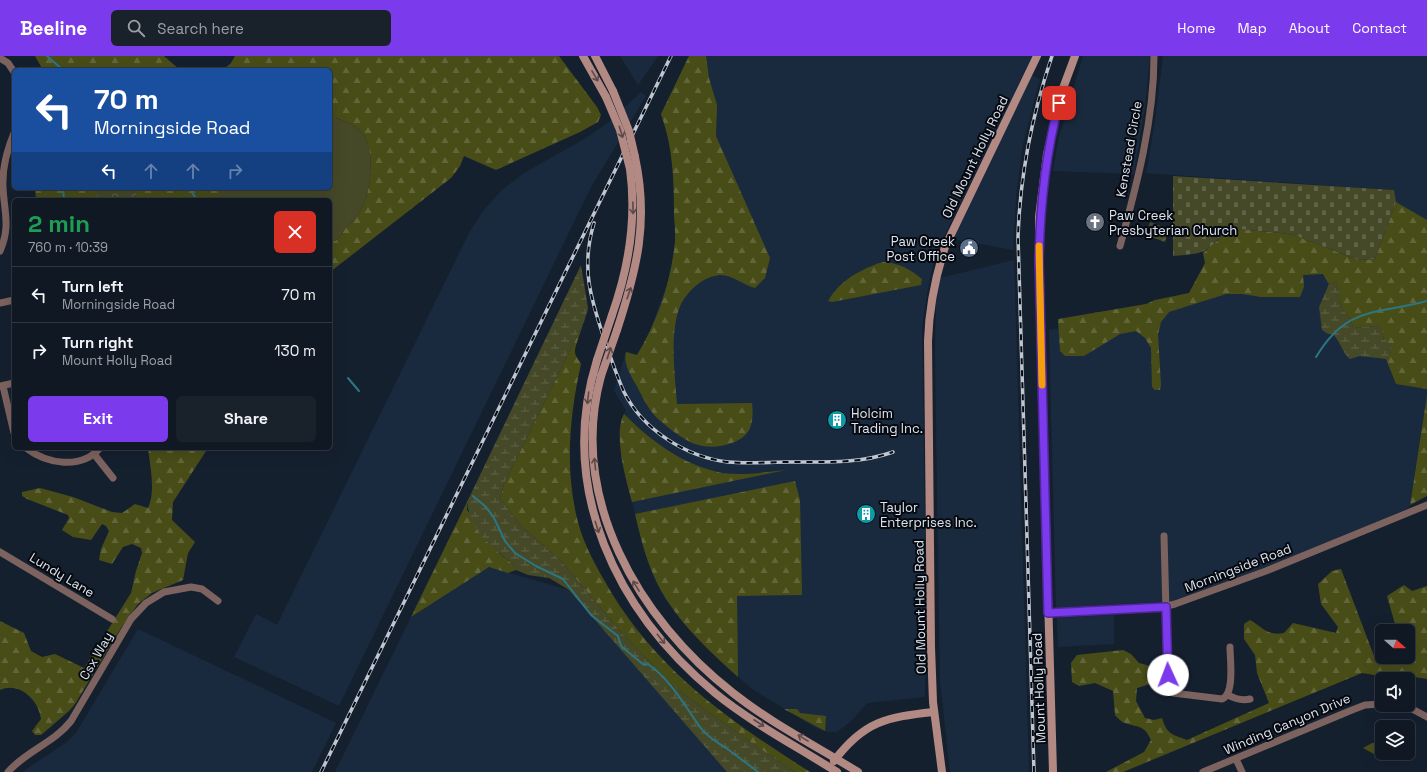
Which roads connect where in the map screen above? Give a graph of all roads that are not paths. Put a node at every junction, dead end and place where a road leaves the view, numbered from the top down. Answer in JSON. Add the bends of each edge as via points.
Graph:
{"nodes":[{"id":1,"x":583,"y":56,"type":"edge"},
{"id":2,"x":595,"y":56,"type":"edge"},
{"id":3,"x":1037,"y":56,"type":"edge"},
{"id":4,"x":1075,"y":56,"type":"edge"},
{"id":5,"x":1154,"y":56,"type":"edge"},
{"id":6,"x":0,"y":58,"type":"edge"},
{"id":7,"x":12,"y":69,"type":"edge"},
{"id":8,"x":12,"y":138,"type":"edge"},
{"id":9,"x":1,"y":179,"type":"edge"},
{"id":10,"x":1120,"y":246,"type":"dead end"},
{"id":11,"x":0,"y":251,"type":"edge"},
{"id":12,"x":12,"y":300,"type":"edge"},
{"id":13,"x":0,"y":303,"type":"edge"},
{"id":14,"x":12,"y":384,"type":"edge"},
{"id":15,"x":2,"y":386,"type":"edge"},
{"id":16,"x":12,"y":425,"type":"edge"},
{"id":17,"x":30,"y":450,"type":"edge"},
{"id":18,"x":98,"y":450,"type":"edge"},
{"id":19,"x":94,"y":454,"type":"junction"},
{"id":20,"x":113,"y":478,"type":"dead end"},
{"id":21,"x":1427,"y":505,"type":"edge"},
{"id":22,"x":1164,"y":536,"type":"dead end"},
{"id":23,"x":0,"y":552,"type":"edge"},
{"id":24,"x":218,"y":601,"type":"dead end"},
{"id":25,"x":1166,"y":607,"type":"junction"},
{"id":26,"x":1048,"y":613,"type":"junction"},
{"id":27,"x":112,"y":619,"type":"dead end"},
{"id":28,"x":1230,"y":647,"type":"dead end"},
{"id":29,"x":1228,"y":695,"type":"junction"},
{"id":30,"x":1250,"y":699,"type":"dead end"},
{"id":31,"x":1375,"y":704,"type":"edge"},
{"id":32,"x":1415,"y":711,"type":"edge"},
{"id":33,"x":934,"y":712,"type":"junction"},
{"id":34,"x":1427,"y":717,"type":"edge"},
{"id":35,"x":836,"y":758,"type":"junction"},
{"id":36,"x":1236,"y":759,"type":"junction"},
{"id":37,"x":830,"y":767,"type":"junction"},
{"id":38,"x":8,"y":772,"type":"edge"},
{"id":39,"x":837,"y":772,"type":"edge"},
{"id":40,"x":858,"y":772,"type":"edge"},
{"id":41,"x":942,"y":772,"type":"edge"},
{"id":42,"x":1053,"y":772,"type":"edge"},
{"id":43,"x":1203,"y":772,"type":"edge"},
{"id":44,"x":1242,"y":772,"type":"edge"}],
"edges":[{"from":1,"to":37,"type":"main road","one_way":true,"bridge":true,"via":[[606,96],[620,130],[630,169],[633,209],[631,245],[625,277],[588,394],[584,433],[586,476],[596,525],[618,576],[657,634],[678,658],[704,683],[745,714]]},
{"from":35,"to":2,"type":"main road","one_way":true,"bridge":true,"via":[[752,706],[712,676],[686,651],[634,582],[614,544],[605,518],[598,488],[594,440],[596,398],[632,282],[639,245],[640,189],[636,157],[629,131]]},
{"from":3,"to":33,"type":"main road","name":"Old Mount Holly Road","via":[[945,247],[932,297],[928,341]]},
{"from":4,"to":26,"type":"main road","name":"Mount Holly Road","via":[[1062,91],[1047,154],[1039,218]]},
{"from":5,"to":10,"type":"street","name":"Kenstead Circle","via":[[1146,137]]},
{"from":6,"to":7,"type":"street"},
{"from":8,"to":9,"type":"street"},
{"from":9,"to":11,"type":"street","via":[[7,226]]},
{"from":12,"to":13,"type":"street"},
{"from":14,"to":15,"type":"street"},
{"from":15,"to":16,"type":"street"},
{"from":17,"to":19,"type":"street","via":[[43,457],[64,462],[84,460]]},
{"from":18,"to":19,"type":"street"},
{"from":19,"to":20,"type":"street"},
{"from":21,"to":25,"type":"street","name":"Morningside Road","via":[[1266,571]]},
{"from":22,"to":25,"type":"street"},
{"from":23,"to":27,"type":"street","name":"Lundy Lane"},
{"from":24,"to":38,"type":"street","name":"Csx Way","via":[[202,589],[191,587],[164,592],[146,603],[131,619],[72,721],[56,738],[20,761]]},
{"from":25,"to":26,"type":"street","name":"Morningside Road"},
{"from":25,"to":29,"type":"street","via":[[1168,688],[1173,693],[1222,699]]},
{"from":26,"to":42,"type":"main road","name":"Mount Holly Road"},
{"from":28,"to":29,"type":"street","via":[[1231,685]]},
{"from":29,"to":30,"type":"street","via":[[1240,700]]},
{"from":31,"to":36,"type":"street","name":"Winding Canyon Drive","via":[[1352,710]]},
{"from":32,"to":34,"type":"street"},
{"from":33,"to":35,"type":"main road","via":[[896,716],[881,721],[855,738]]},
{"from":33,"to":41,"type":"main road","name":"Old Mount Holly Road"},
{"from":35,"to":37,"type":"main road"},
{"from":35,"to":40,"type":"main road"},
{"from":36,"to":43,"type":"street","name":"Winding Canyon Drive"},
{"from":36,"to":44,"type":"street"},
{"from":37,"to":39,"type":"main road"}]}
